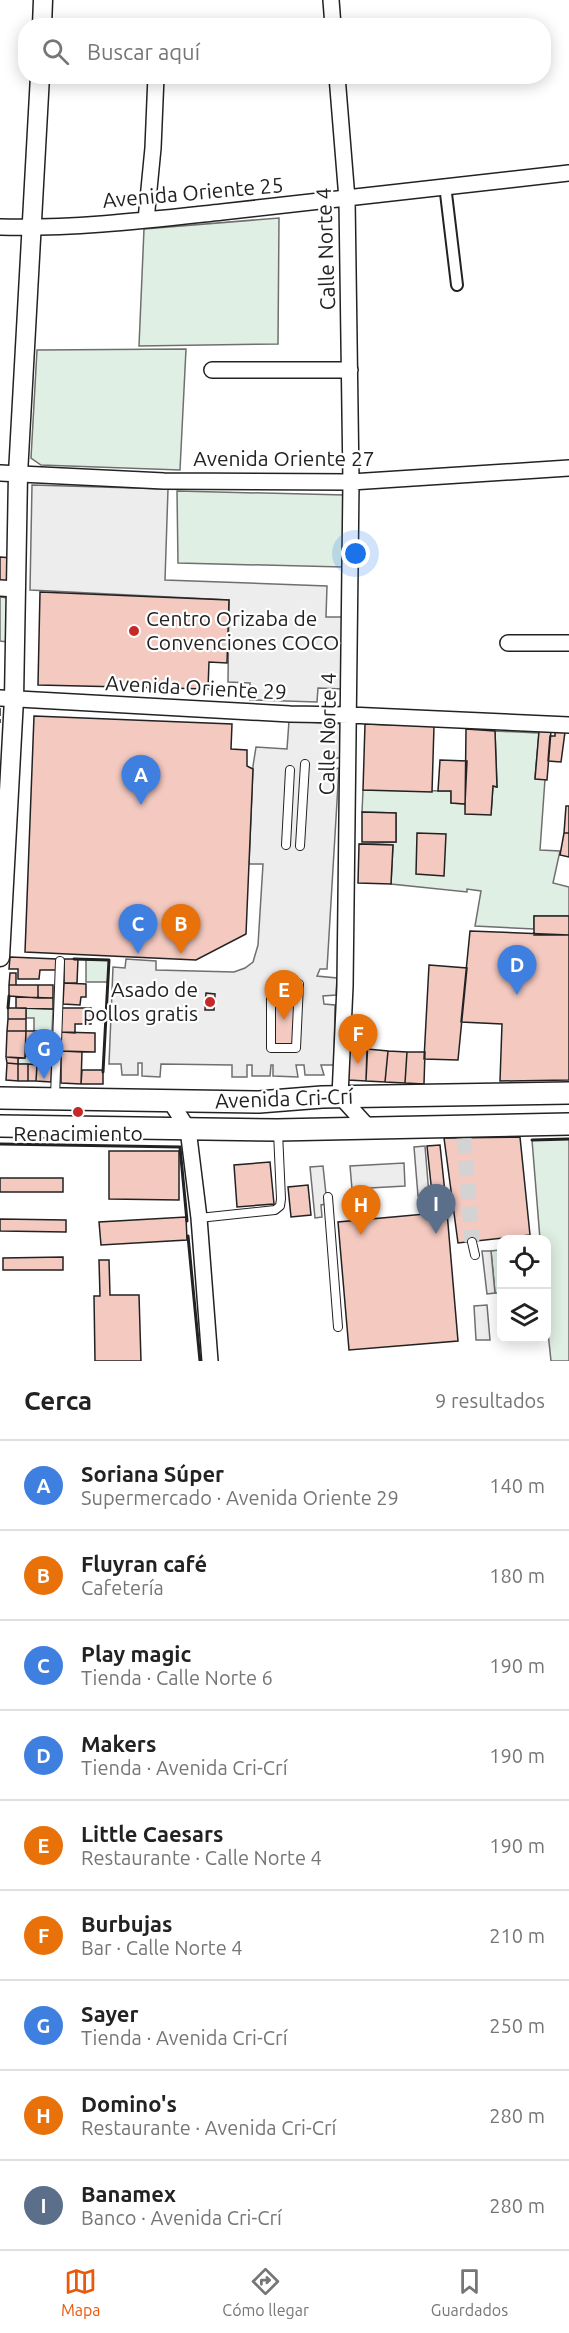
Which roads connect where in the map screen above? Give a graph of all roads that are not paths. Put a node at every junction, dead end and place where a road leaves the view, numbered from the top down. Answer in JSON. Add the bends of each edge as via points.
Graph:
{"nodes":[{"id":1,"x":43,"y":0,"type":"edge"},
{"id":2,"x":331,"y":0,"type":"edge"},
{"id":3,"x":42,"y":18,"type":"edge"},
{"id":4,"x":332,"y":18,"type":"edge"},
{"id":5,"x":40,"y":84,"type":"edge"},
{"id":6,"x":156,"y":84,"type":"edge"},
{"id":7,"x":338,"y":84,"type":"edge"},
{"id":8,"x":569,"y":173,"type":"edge"},
{"id":9,"x":445,"y":185,"type":"junction"},
{"id":10,"x":347,"y":199,"type":"junction"},
{"id":11,"x":146,"y":220,"type":"junction"},
{"id":12,"x":0,"y":227,"type":"edge"},
{"id":13,"x":32,"y":228,"type":"junction"},
{"id":14,"x":457,"y":285,"type":"dead end"},
{"id":15,"x":212,"y":370,"type":"dead end"},
{"id":16,"x":350,"y":370,"type":"junction"},
{"id":17,"x":569,"y":468,"type":"edge"},
{"id":18,"x":0,"y":473,"type":"edge"},
{"id":19,"x":18,"y":474,"type":"junction"},
{"id":20,"x":351,"y":482,"type":"junction"},
{"id":21,"x":8,"y":588,"type":"edge"},
{"id":22,"x":508,"y":643,"type":"dead end"},
{"id":23,"x":569,"y":643,"type":"edge"},
{"id":24,"x":7,"y":698,"type":"edge"},
{"id":25,"x":349,"y":714,"type":"junction"},
{"id":26,"x":569,"y":725,"type":"edge"},
{"id":27,"x":305,"y":764,"type":"dead end"},
{"id":28,"x":290,"y":770,"type":"dead end"},
{"id":29,"x":286,"y":845,"type":"dead end"},
{"id":30,"x":300,"y":846,"type":"dead end"},
{"id":31,"x":0,"y":957,"type":"edge"},
{"id":32,"x":60,"y":961,"type":"dead end"},
{"id":33,"x":271,"y":984,"type":"dead end"},
{"id":34,"x":300,"y":984,"type":"dead end"},
{"id":35,"x":569,"y":1093,"type":"edge"},
{"id":36,"x":340,"y":1096,"type":"junction"},
{"id":37,"x":0,"y":1098,"type":"edge"},
{"id":38,"x":55,"y":1098,"type":"junction"},
{"id":39,"x":170,"y":1101,"type":"junction"},
{"id":40,"x":569,"y":1124,"type":"edge"},
{"id":41,"x":0,"y":1126,"type":"edge"},
{"id":42,"x":369,"y":1128,"type":"junction"},
{"id":43,"x":188,"y":1130,"type":"junction"},
{"id":44,"x":278,"y":1130,"type":"junction"},
{"id":45,"x":328,"y":1197,"type":"dead end"},
{"id":46,"x":199,"y":1218,"type":"junction"},
{"id":47,"x":472,"y":1242,"type":"tunnel mouth"},
{"id":48,"x":475,"y":1255,"type":"dead end"},
{"id":49,"x":338,"y":1328,"type":"dead end"},
{"id":50,"x":210,"y":1361,"type":"edge"}],
"edges":[{"from":1,"to":3,"type":"street"},
{"from":2,"to":4,"type":"street"},
{"from":5,"to":13,"type":"street"},
{"from":6,"to":11,"type":"street"},
{"from":7,"to":10,"type":"street","name":"Calle Norte 4"},
{"from":8,"to":9,"type":"street","name":"Avenida Oriente 25"},
{"from":9,"to":10,"type":"street","name":"Avenida Oriente 25"},
{"from":9,"to":14,"type":"street"},
{"from":10,"to":11,"type":"street","name":"Avenida Oriente 25"},
{"from":10,"to":16,"type":"street","name":"Calle Norte 4"},
{"from":11,"to":13,"type":"street","name":"Avenida Oriente 25"},
{"from":12,"to":13,"type":"street","name":"Avenida Oriente 25"},
{"from":13,"to":19,"type":"street"},
{"from":15,"to":16,"type":"street"},
{"from":16,"to":20,"type":"street","name":"Calle Norte 4"},
{"from":17,"to":20,"type":"street","name":"Avenida Oriente 27"},
{"from":18,"to":19,"type":"street","name":"Avenida Oriente 27"},
{"from":19,"to":20,"type":"street","name":"Avenida Oriente 27","via":[[164,481]]},
{"from":19,"to":21,"type":"street"},
{"from":20,"to":25,"type":"street","name":"Calle Norte 4"},
{"from":21,"to":24,"type":"street"},
{"from":22,"to":23,"type":"street"},
{"from":24,"to":25,"type":"street","name":"Avenida Oriente 29"},
{"from":24,"to":31,"type":"street"},
{"from":25,"to":26,"type":"street","name":"Avenida Oriente 29"},
{"from":25,"to":36,"type":"street","name":"Calle Norte 4"},
{"from":27,"to":30,"type":"lane"},
{"from":28,"to":29,"type":"lane"},
{"from":32,"to":38,"type":"lane"},
{"from":33,"to":34,"type":"lane","via":[[271,1047],[296,1048]]},
{"from":35,"to":36,"type":"main road","name":"Avenida Cri-Crí"},
{"from":36,"to":39,"type":"main road","name":"Avenida Cri-Crí","via":[[259,1102]]},
{"from":36,"to":42,"type":"street"},
{"from":37,"to":38,"type":"main road","name":"Avenida Cri-Crí"},
{"from":38,"to":39,"type":"main road","name":"Avenida Cri-Crí"},
{"from":39,"to":43,"type":"street"},
{"from":40,"to":42,"type":"main road","name":"Avenida Cri-Crí","via":[[463,1132]]},
{"from":41,"to":43,"type":"main road","name":"Avenida Cri-Crí"},
{"from":42,"to":44,"type":"main road","name":"Avenida Cri-Crí"},
{"from":43,"to":44,"type":"main road","name":"Avenida Cri-Crí"},
{"from":43,"to":46,"type":"street"},
{"from":44,"to":46,"type":"lane","via":[[280,1206],[274,1210]]},
{"from":45,"to":49,"type":"lane"},
{"from":46,"to":50,"type":"street"},
{"from":47,"to":48,"type":"lane"}]}
